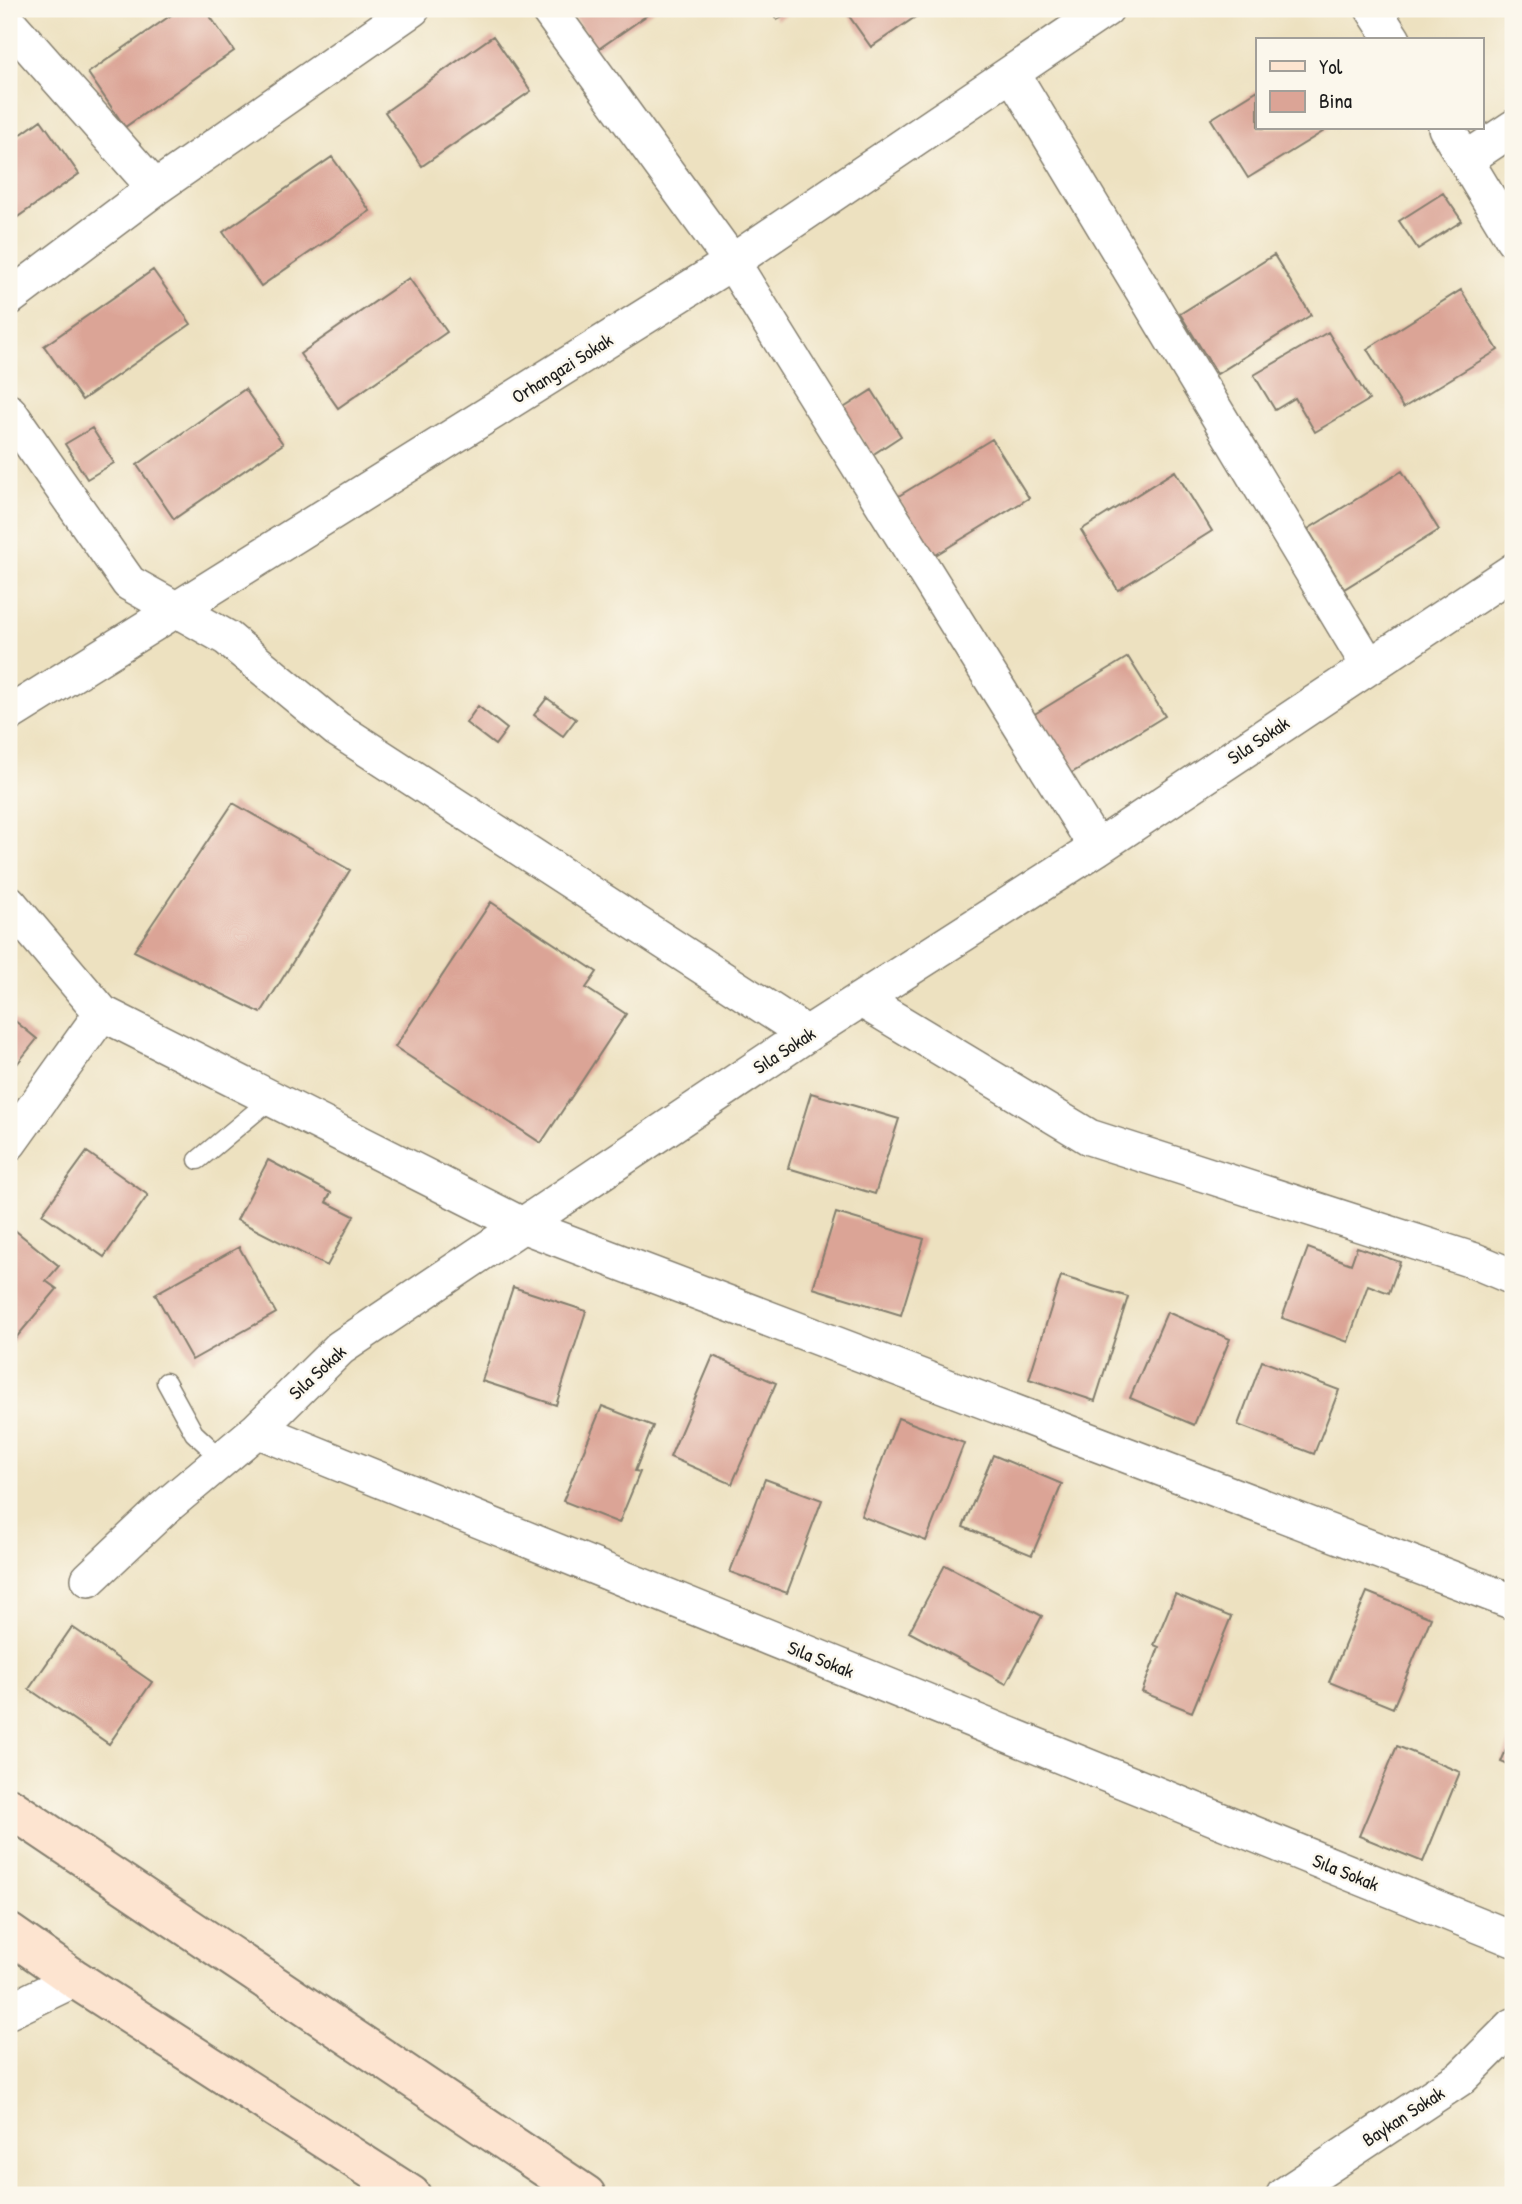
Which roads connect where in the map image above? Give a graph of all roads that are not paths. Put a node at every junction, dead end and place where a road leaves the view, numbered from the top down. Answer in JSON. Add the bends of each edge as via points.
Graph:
{"nodes":[{"id":1,"x":412,"y":9,"type":"edge"},
{"id":2,"x":548,"y":9,"type":"edge"},
{"id":3,"x":1106,"y":9,"type":"edge"},
{"id":4,"x":1373,"y":9,"type":"edge"},
{"id":5,"x":9,"y":23,"type":"edge"},
{"id":6,"x":1392,"y":38,"type":"edge"},
{"id":7,"x":1012,"y":73,"type":"junction"},
{"id":8,"x":1513,"y":128,"type":"edge"},
{"id":9,"x":1447,"y":130,"type":"edge"},
{"id":10,"x":1465,"y":160,"type":"junction"},
{"id":11,"x":155,"y":188,"type":"junction"},
{"id":12,"x":1513,"y":239,"type":"edge"},
{"id":13,"x":732,"y":262,"type":"junction"},
{"id":14,"x":9,"y":298,"type":"edge"},
{"id":15,"x":9,"y":412,"type":"edge"},
{"id":16,"x":1513,"y":571,"type":"edge"},
{"id":17,"x":176,"y":610,"type":"junction"},
{"id":18,"x":1369,"y":666,"type":"junction"},
{"id":19,"x":9,"y":714,"type":"edge"},
{"id":20,"x":1097,"y":848,"type":"junction"},
{"id":21,"x":9,"y":903,"type":"edge"},
{"id":22,"x":862,"y":1000,"type":"junction"},
{"id":23,"x":102,"y":1013,"type":"junction"},
{"id":24,"x":807,"y":1034,"type":"junction"},
{"id":25,"x":271,"y":1099,"type":"junction"},
{"id":26,"x":9,"y":1143,"type":"edge"},
{"id":27,"x":198,"y":1160,"type":"dead end"},
{"id":28,"x":522,"y":1225,"type":"junction"},
{"id":29,"x":1513,"y":1277,"type":"edge"},
{"id":30,"x":166,"y":1382,"type":"dead end"},
{"id":31,"x":257,"y":1430,"type":"junction"},
{"id":32,"x":222,"y":1460,"type":"junction"},
{"id":33,"x":89,"y":1578,"type":"dead end"},
{"id":34,"x":1513,"y":1602,"type":"edge"},
{"id":35,"x":9,"y":1807,"type":"edge"},
{"id":36,"x":9,"y":1933,"type":"edge"},
{"id":37,"x":1513,"y":1939,"type":"edge"},
{"id":38,"x":75,"y":1979,"type":"junction"},
{"id":39,"x":9,"y":2011,"type":"edge"},
{"id":40,"x":1513,"y":2026,"type":"edge"},
{"id":41,"x":411,"y":2195,"type":"edge"},
{"id":42,"x":586,"y":2195,"type":"edge"},
{"id":43,"x":1284,"y":2195,"type":"edge"}],
"edges":[{"from":1,"to":11,"type":"street"},
{"from":2,"to":13,"type":"street"},
{"from":3,"to":7,"type":"street","name":"Orhangazi Sokak"},
{"from":4,"to":6,"type":"street"},
{"from":5,"to":11,"type":"street"},
{"from":7,"to":13,"type":"street","name":"Orhangazi Sokak"},
{"from":7,"to":18,"type":"street"},
{"from":8,"to":10,"type":"street"},
{"from":9,"to":10,"type":"street"},
{"from":10,"to":12,"type":"street"},
{"from":11,"to":14,"type":"street"},
{"from":13,"to":17,"type":"street","name":"Orhangazi Sokak"},
{"from":13,"to":20,"type":"street"},
{"from":15,"to":17,"type":"street","via":[[129,583]]},
{"from":16,"to":18,"type":"street","name":"Sıla Sokak"},
{"from":17,"to":19,"type":"street","name":"Orhangazi Sokak"},
{"from":17,"to":24,"type":"street","via":[[227,638],[337,729]]},
{"from":18,"to":20,"type":"street","name":"Sıla Sokak"},
{"from":20,"to":22,"type":"street","name":"Sıla Sokak"},
{"from":21,"to":23,"type":"street"},
{"from":22,"to":24,"type":"street","name":"Sıla Sokak"},
{"from":22,"to":29,"type":"street","via":[[1089,1137]]},
{"from":23,"to":25,"type":"street"},
{"from":23,"to":26,"type":"street"},
{"from":24,"to":28,"type":"street","name":"Sıla Sokak"},
{"from":25,"to":27,"type":"lane"},
{"from":25,"to":28,"type":"street"},
{"from":28,"to":31,"type":"street","name":"Sıla Sokak","via":[[340,1348]]},
{"from":28,"to":34,"type":"street"},
{"from":30,"to":32,"type":"lane","via":[[194,1433]]},
{"from":31,"to":32,"type":"street"},
{"from":31,"to":37,"type":"street","name":"Sıla Sokak"},
{"from":32,"to":33,"type":"street"},
{"from":35,"to":42,"type":"main road"},
{"from":36,"to":38,"type":"main road"},
{"from":38,"to":39,"type":"street"},
{"from":38,"to":41,"type":"main road"},
{"from":40,"to":43,"type":"street","name":"Baykan Sokak","via":[[1462,2077]]}]}
